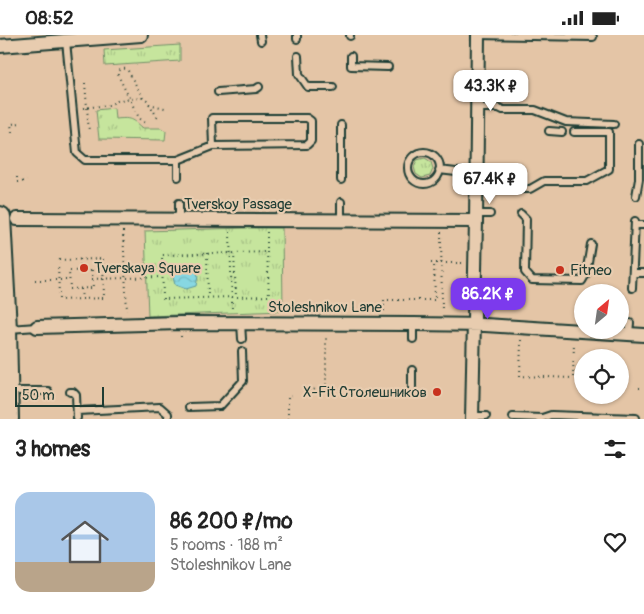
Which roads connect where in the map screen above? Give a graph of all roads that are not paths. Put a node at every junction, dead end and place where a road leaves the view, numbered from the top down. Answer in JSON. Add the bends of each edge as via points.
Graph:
{"nodes":[{"id":1,"x":141,"y":35,"type":"edge"},
{"id":2,"x":478,"y":35,"type":"edge"},
{"id":3,"x":593,"y":37,"type":"dead end"},
{"id":4,"x":66,"y":41,"type":"junction"},
{"id":5,"x":0,"y":46,"type":"edge"},
{"id":6,"x":298,"y":56,"type":"dead end"},
{"id":7,"x":351,"y":56,"type":"dead end"},
{"id":8,"x":388,"y":67,"type":"dead end"},
{"id":9,"x":259,"y":87,"type":"dead end"},
{"id":10,"x":333,"y":87,"type":"dead end"},
{"id":11,"x":218,"y":92,"type":"dead end"},
{"id":12,"x":477,"y":108,"type":"junction"},
{"id":13,"x":614,"y":124,"type":"dead end"},
{"id":14,"x":341,"y":125,"type":"dead end"},
{"id":15,"x":549,"y":131,"type":"dead end"},
{"id":16,"x":562,"y":132,"type":"dead end"},
{"id":17,"x":574,"y":132,"type":"dead end"},
{"id":18,"x":639,"y":144,"type":"dead end"},
{"id":19,"x":212,"y":145,"type":"junction"},
{"id":20,"x":178,"y":160,"type":"junction"},
{"id":21,"x":439,"y":170,"type":"junction"},
{"id":22,"x":476,"y":172,"type":"junction"},
{"id":23,"x":178,"y":177,"type":"dead end"},
{"id":24,"x":341,"y":180,"type":"dead end"},
{"id":25,"x":476,"y":188,"type":"junction"},
{"id":26,"x":490,"y":188,"type":"dead end"},
{"id":27,"x":524,"y":189,"type":"dead end"},
{"id":28,"x":636,"y":197,"type":"dead end"},
{"id":29,"x":341,"y":202,"type":"dead end"},
{"id":30,"x":179,"y":203,"type":"dead end"},
{"id":31,"x":490,"y":214,"type":"dead end"},
{"id":32,"x":521,"y":214,"type":"dead end"},
{"id":33,"x":4,"y":218,"type":"edge"},
{"id":34,"x":476,"y":218,"type":"junction"},
{"id":35,"x":179,"y":220,"type":"junction"},
{"id":36,"x":341,"y":221,"type":"junction"},
{"id":37,"x":644,"y":225,"type":"edge"},
{"id":38,"x":591,"y":244,"type":"dead end"},
{"id":39,"x":633,"y":273,"type":"junction"},
{"id":40,"x":644,"y":273,"type":"edge"},
{"id":41,"x":632,"y":289,"type":"dead end"},
{"id":42,"x":241,"y":323,"type":"junction"},
{"id":43,"x":413,"y":324,"type":"junction"},
{"id":44,"x":474,"y":325,"type":"junction"},
{"id":45,"x":38,"y":327,"type":"joint"},
{"id":46,"x":6,"y":329,"type":"junction"},
{"id":47,"x":644,"y":335,"type":"edge"},
{"id":48,"x":242,"y":339,"type":"dead end"},
{"id":49,"x":413,"y":339,"type":"dead end"},
{"id":50,"x":242,"y":351,"type":"dead end"},
{"id":51,"x":412,"y":370,"type":"dead end"},
{"id":52,"x":8,"y":391,"type":"junction"},
{"id":53,"x":48,"y":391,"type":"dead end"},
{"id":54,"x":412,"y":391,"type":"dead end"},
{"id":55,"x":70,"y":392,"type":"dead end"},
{"id":56,"x":189,"y":407,"type":"dead end"},
{"id":57,"x":486,"y":416,"type":"dead end"},
{"id":58,"x":472,"y":417,"type":"edge"},
{"id":59,"x":513,"y":417,"type":"dead end"},
{"id":60,"x":521,"y":418,"type":"edge"},
{"id":61,"x":548,"y":418,"type":"edge"},
{"id":62,"x":8,"y":419,"type":"edge"},
{"id":63,"x":168,"y":419,"type":"edge"},
{"id":64,"x":636,"y":419,"type":"edge"}],
"edges":[{"from":1,"to":4,"type":"street"},
{"from":2,"to":3,"type":"lane"},
{"from":2,"to":12,"type":"street"},
{"from":4,"to":5,"type":"street"},
{"from":4,"to":20,"type":"lane","via":[[77,153],[85,160]]},
{"from":6,"to":10,"type":"lane","via":[[299,74],[308,87]]},
{"from":7,"to":8,"type":"lane","via":[[351,66]]},
{"from":9,"to":11,"type":"lane"},
{"from":12,"to":13,"type":"lane","via":[[535,110],[566,122]]},
{"from":12,"to":22,"type":"street"},
{"from":14,"to":24,"type":"lane"},
{"from":15,"to":16,"type":"lane"},
{"from":17,"to":27,"type":"lane","via":[[609,132],[608,169],[588,181],[544,181]]},
{"from":18,"to":28,"type":"lane"},
{"from":19,"to":19,"type":"lane","via":[[307,145],[311,141],[311,121],[307,118],[212,118]]},
{"from":19,"to":20,"type":"lane"},
{"from":20,"to":23,"type":"lane"},
{"from":21,"to":21,"type":"lane","via":[[436,159],[425,153],[414,156],[408,166],[411,178],[422,184],[433,180]]},
{"from":21,"to":22,"type":"lane"},
{"from":22,"to":25,"type":"street"},
{"from":25,"to":26,"type":"lane"},
{"from":25,"to":34,"type":"street"},
{"from":29,"to":36,"type":"lane"},
{"from":30,"to":35,"type":"lane"},
{"from":31,"to":34,"type":"lane"},
{"from":32,"to":38,"type":"lane","via":[[526,219],[525,272],[532,280],[582,281]]},
{"from":33,"to":35,"type":"street","name":"Tverskoy Passage"},
{"from":33,"to":46,"type":"main road"},
{"from":34,"to":36,"type":"street","name":"Tverskoy Passage"},
{"from":34,"to":44,"type":"street"},
{"from":35,"to":36,"type":"street","name":"Tverskoy Passage"},
{"from":37,"to":39,"type":"lane","via":[[635,223]]},
{"from":39,"to":40,"type":"lane"},
{"from":39,"to":41,"type":"lane"},
{"from":42,"to":43,"type":"street","name":"Stoleshnikov Lane"},
{"from":42,"to":45,"type":"street","name":"Stoleshnikov Lane"},
{"from":42,"to":48,"type":"lane"},
{"from":43,"to":44,"type":"street","name":"Stoleshnikov Lane"},
{"from":43,"to":49,"type":"lane"},
{"from":44,"to":47,"type":"street","name":"Stoleshnikov Lane","via":[[574,330],[629,328]]},
{"from":44,"to":58,"type":"street"},
{"from":45,"to":46,"type":"lane","name":"Stoleshnikov Lane"},
{"from":46,"to":52,"type":"main road"},
{"from":50,"to":56,"type":"lane","via":[[243,381],[220,406]]},
{"from":51,"to":54,"type":"lane"},
{"from":52,"to":53,"type":"lane"},
{"from":52,"to":62,"type":"main road"},
{"from":55,"to":63,"type":"lane","via":[[76,395],[77,414],[160,407],[168,414]]},
{"from":57,"to":58,"type":"lane"},
{"from":59,"to":60,"type":"lane"},
{"from":60,"to":61,"type":"lane"},
{"from":61,"to":64,"type":"lane","via":[[551,415]]}]}
